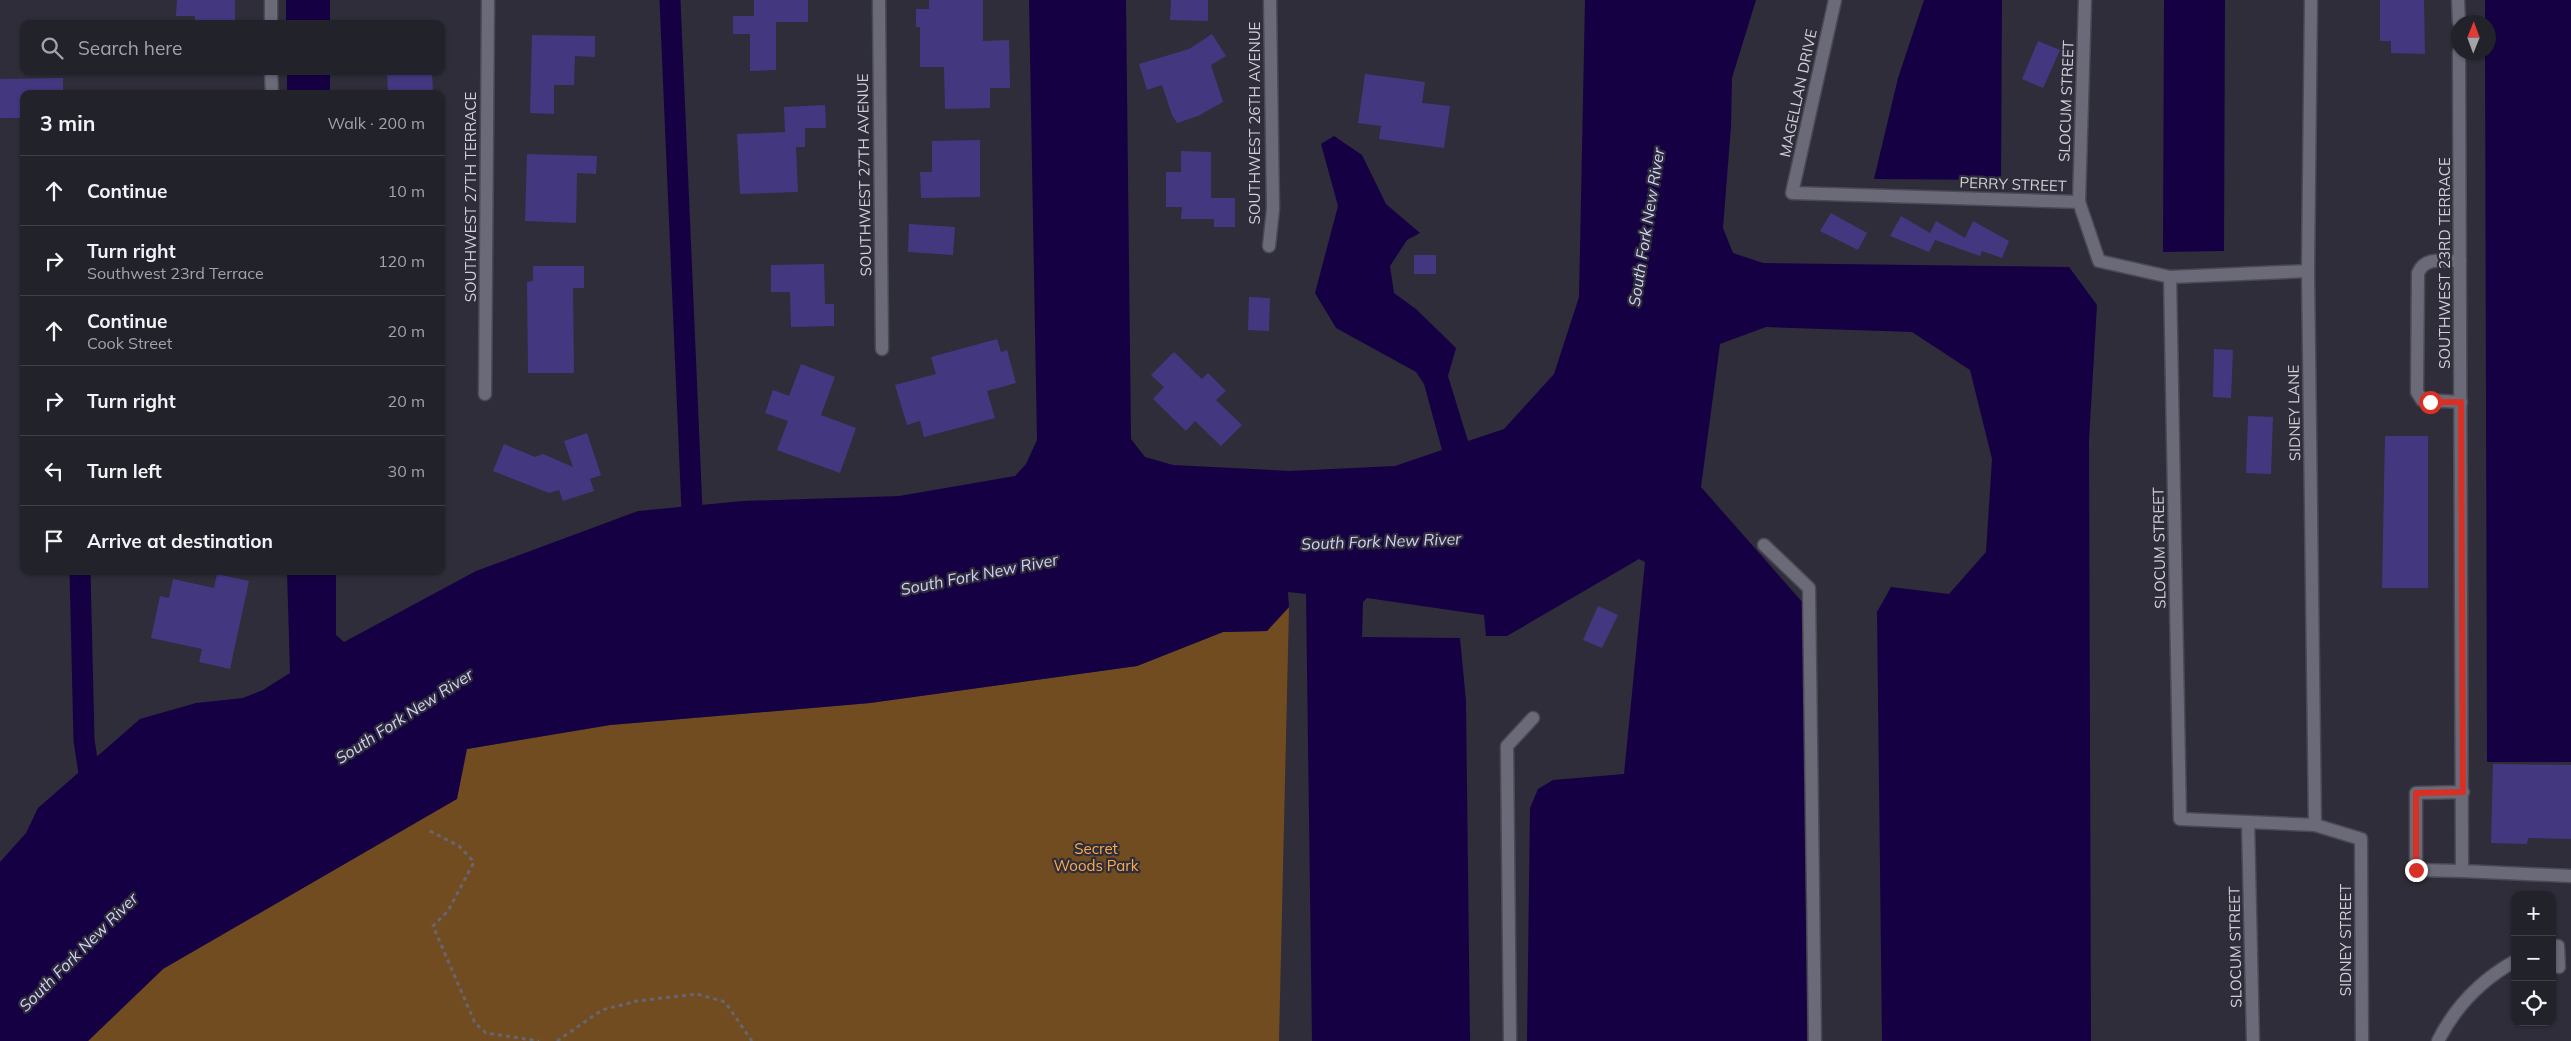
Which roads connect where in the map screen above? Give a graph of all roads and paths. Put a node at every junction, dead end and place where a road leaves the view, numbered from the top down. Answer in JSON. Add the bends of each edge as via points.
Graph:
{"nodes":[{"id":1,"x":271,"y":0,"type":"edge"},
{"id":2,"x":488,"y":0,"type":"edge"},
{"id":3,"x":879,"y":0,"type":"edge"},
{"id":4,"x":1270,"y":0,"type":"edge"},
{"id":5,"x":1835,"y":0,"type":"edge"},
{"id":6,"x":2085,"y":0,"type":"edge"},
{"id":7,"x":2311,"y":0,"type":"edge"},
{"id":8,"x":2458,"y":0,"type":"edge"},
{"id":9,"x":2459,"y":15,"type":"edge"},
{"id":10,"x":271,"y":20,"type":"edge"},
{"id":11,"x":2459,"y":60,"type":"edge"},
{"id":12,"x":271,"y":75,"type":"edge"},
{"id":13,"x":272,"y":90,"type":"edge"},
{"id":14,"x":1792,"y":193,"type":"joint"},
{"id":15,"x":2079,"y":202,"type":"junction"},
{"id":16,"x":1269,"y":246,"type":"dead end"},
{"id":17,"x":2460,"y":261,"type":"junction"},
{"id":18,"x":2308,"y":271,"type":"junction"},
{"id":19,"x":2170,"y":276,"type":"junction"},
{"id":20,"x":882,"y":349,"type":"dead end"},
{"id":21,"x":485,"y":394,"type":"dead end"},
{"id":22,"x":2461,"y":402,"type":"junction"},
{"id":23,"x":1764,"y":545,"type":"dead end"},
{"id":24,"x":1533,"y":718,"type":"dead end"},
{"id":25,"x":2463,"y":792,"type":"junction"},
{"id":26,"x":2248,"y":822,"type":"junction"},
{"id":27,"x":2315,"y":825,"type":"junction"},
{"id":28,"x":430,"y":831,"type":"dead end"},
{"id":29,"x":2462,"y":871,"type":"junction"},
{"id":30,"x":2571,"y":876,"type":"edge"},
{"id":31,"x":2571,"y":944,"type":"edge"},
{"id":32,"x":2556,"y":947,"type":"edge"},
{"id":33,"x":2556,"y":952,"type":"edge"},
{"id":34,"x":2511,"y":963,"type":"edge"},
{"id":35,"x":2559,"y":968,"type":"dead end"},
{"id":36,"x":539,"y":1041,"type":"edge"},
{"id":37,"x":557,"y":1041,"type":"edge"},
{"id":38,"x":752,"y":1041,"type":"edge"},
{"id":39,"x":1510,"y":1041,"type":"edge"},
{"id":40,"x":1815,"y":1041,"type":"edge"},
{"id":41,"x":2253,"y":1041,"type":"edge"},
{"id":42,"x":2362,"y":1041,"type":"edge"},
{"id":43,"x":2438,"y":1041,"type":"edge"}],
"edges":[{"from":1,"to":10,"type":"street"},
{"from":2,"to":21,"type":"street","name":"SOUTHWEST 27TH TERRACE"},
{"from":3,"to":20,"type":"street","name":"SOUTHWEST 27TH AVENUE"},
{"from":4,"to":16,"type":"street","name":"SOUTHWEST 26TH AVENUE","via":[[1273,209]]},
{"from":5,"to":14,"type":"street","name":"MAGELLAN DRIVE"},
{"from":6,"to":15,"type":"street","name":"SLOCUM STREET"},
{"from":7,"to":18,"type":"street","name":"SIDNEY LANE"},
{"from":8,"to":9,"type":"street"},
{"from":11,"to":17,"type":"street","name":"SOUTHWEST 23RD TERRACE"},
{"from":12,"to":13,"type":"street"},
{"from":14,"to":15,"type":"street","name":"PERRY STREET"},
{"from":15,"to":19,"type":"street","name":"PERRY STREET","via":[[2099,261]]},
{"from":17,"to":22,"type":"street","name":"SOUTHWEST 23RD TERRACE"},
{"from":17,"to":22,"type":"street","via":[[2427,261],[2421,264],[2418,273],[2417,392],[2422,400],[2430,402]]},
{"from":18,"to":19,"type":"street","name":"PERRY STREET"},
{"from":18,"to":27,"type":"street","name":"SIDNEY LANE"},
{"from":19,"to":26,"type":"street","name":"SLOCUM STREET","via":[[2180,819]]},
{"from":22,"to":25,"type":"street","name":"SOUTHWEST 23RD TERRACE"},
{"from":23,"to":40,"type":"street","via":[[1809,588]]},
{"from":24,"to":39,"type":"street","via":[[1507,746]]},
{"from":25,"to":29,"type":"street","name":"SOUTHWEST 23RD TERRACE"},
{"from":25,"to":29,"type":"street","via":[[2416,793],[2416,870]]},
{"from":26,"to":27,"type":"street"},
{"from":26,"to":41,"type":"street","name":"SLOCUM STREET"},
{"from":27,"to":42,"type":"street","name":"SIDNEY STREET","via":[[2361,838]]},
{"from":28,"to":36,"type":"path","via":[[459,846],[474,862],[448,911],[433,926],[475,1023],[486,1032]]},
{"from":29,"to":30,"type":"street"},
{"from":31,"to":32,"type":"street"},
{"from":33,"to":35,"type":"street"},
{"from":34,"to":43,"type":"street","via":[[2464,1001]]},
{"from":37,"to":38,"type":"path","via":[[602,1010],[637,1001],[697,994],[725,1002]]}]}
